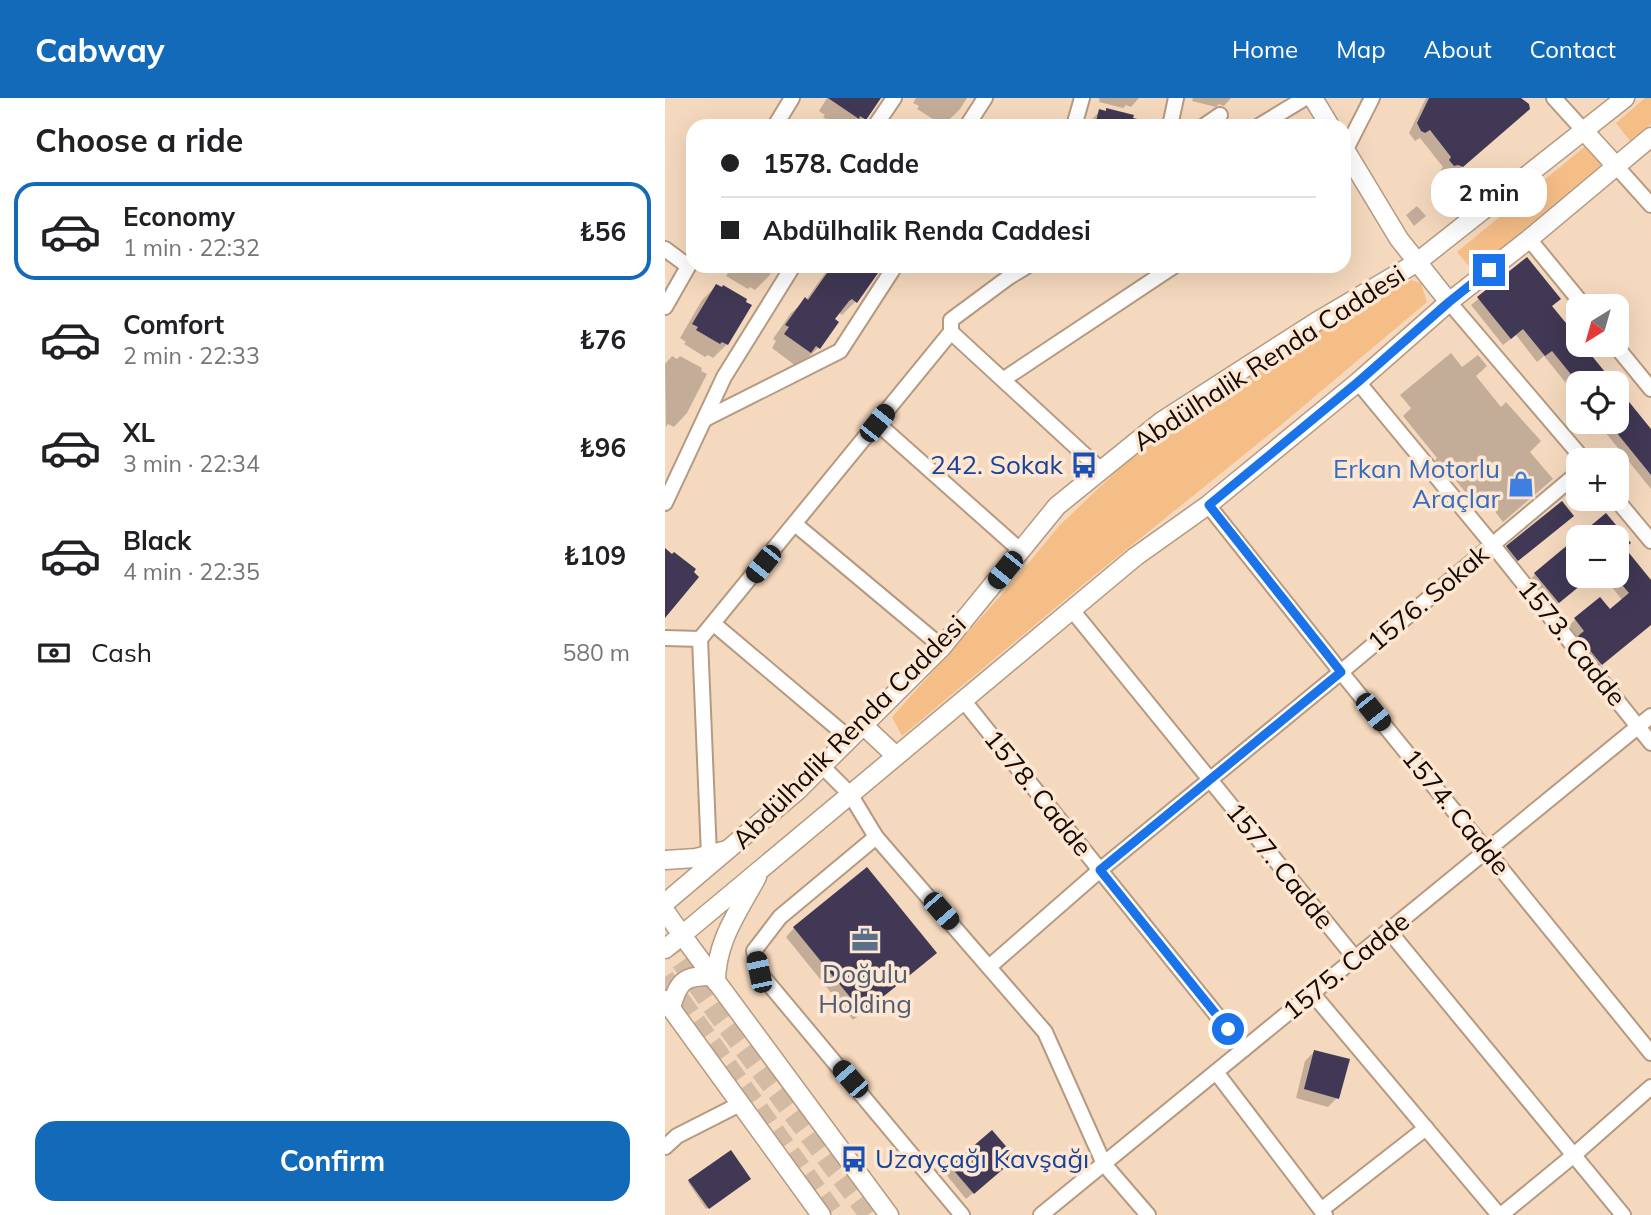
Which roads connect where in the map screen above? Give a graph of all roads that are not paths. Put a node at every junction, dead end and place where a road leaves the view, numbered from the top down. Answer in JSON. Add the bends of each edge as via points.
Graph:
{"nodes":[{"id":1,"x":792,"y":98,"type":"edge"},
{"id":2,"x":894,"y":98,"type":"edge"},
{"id":3,"x":985,"y":98,"type":"edge"},
{"id":4,"x":1082,"y":98,"type":"edge"},
{"id":5,"x":1176,"y":98,"type":"edge"},
{"id":6,"x":1305,"y":98,"type":"edge"},
{"id":7,"x":1314,"y":98,"type":"edge"},
{"id":8,"x":1373,"y":98,"type":"edge"},
{"id":9,"x":1554,"y":98,"type":"edge"},
{"id":10,"x":1625,"y":98,"type":"edge"},
{"id":11,"x":1220,"y":115,"type":"dead end"},
{"id":12,"x":779,"y":119,"type":"edge"},
{"id":13,"x":880,"y":119,"type":"edge"},
{"id":14,"x":972,"y":119,"type":"edge"},
{"id":15,"x":1076,"y":119,"type":"edge"},
{"id":16,"x":1172,"y":119,"type":"edge"},
{"id":17,"x":1214,"y":119,"type":"edge"},
{"id":18,"x":1270,"y":119,"type":"edge"},
{"id":19,"x":1326,"y":119,"type":"edge"},
{"id":20,"x":1585,"y":132,"type":"junction"},
{"id":21,"x":1651,"y":136,"type":"edge"},
{"id":22,"x":1351,"y":140,"type":"edge"},
{"id":23,"x":1351,"y":161,"type":"edge"},
{"id":24,"x":1616,"y":166,"type":"junction"},
{"id":25,"x":1651,"y":205,"type":"edge"},
{"id":26,"x":1529,"y":239,"type":"junction"},
{"id":27,"x":665,"y":249,"type":"edge"},
{"id":28,"x":686,"y":260,"type":"edge"},
{"id":29,"x":1416,"y":263,"type":"junction"},
{"id":30,"x":686,"y":271,"type":"edge"},
{"id":31,"x":789,"y":273,"type":"edge"},
{"id":32,"x":890,"y":273,"type":"edge"},
{"id":33,"x":1017,"y":273,"type":"edge"},
{"id":34,"x":1164,"y":273,"type":"edge"},
{"id":35,"x":1574,"y":294,"type":"edge"},
{"id":36,"x":1449,"y":302,"type":"junction"},
{"id":37,"x":665,"y":307,"type":"edge"},
{"id":38,"x":951,"y":332,"type":"junction"},
{"id":39,"x":1625,"y":357,"type":"edge"},
{"id":40,"x":1004,"y":380,"type":"junction"},
{"id":41,"x":1358,"y":382,"type":"junction"},
{"id":42,"x":1651,"y":389,"type":"edge"},
{"id":43,"x":705,"y":419,"type":"junction"},
{"id":44,"x":877,"y":423,"type":"junction"},
{"id":45,"x":1574,"y":448,"type":"edge"},
{"id":46,"x":1101,"y":470,"type":"junction"},
{"id":47,"x":1566,"y":483,"type":"edge"},
{"id":48,"x":665,"y":503,"type":"edge"},
{"id":49,"x":1209,"y":505,"type":"junction"},
{"id":50,"x":1626,"y":511,"type":"edge"},
{"id":51,"x":795,"y":524,"type":"junction"},
{"id":52,"x":1651,"y":541,"type":"edge"},
{"id":53,"x":1492,"y":544,"type":"junction"},
{"id":54,"x":1021,"y":551,"type":"junction"},
{"id":55,"x":1072,"y":610,"type":"junction"},
{"id":56,"x":714,"y":624,"type":"junction"},
{"id":57,"x":665,"y":638,"type":"edge"},
{"id":58,"x":700,"y":639,"type":"junction"},
{"id":59,"x":942,"y":647,"type":"junction"},
{"id":60,"x":1341,"y":672,"type":"junction"},
{"id":61,"x":963,"y":700,"type":"junction"},
{"id":62,"x":1651,"y":716,"type":"edge"},
{"id":63,"x":863,"y":725,"type":"junction"},
{"id":64,"x":1639,"y":727,"type":"junction"},
{"id":65,"x":849,"y":738,"type":"junction"},
{"id":66,"x":1651,"y":743,"type":"edge"},
{"id":67,"x":896,"y":756,"type":"junction"},
{"id":68,"x":822,"y":766,"type":"junction"},
{"id":69,"x":1210,"y":779,"type":"junction"},
{"id":70,"x":850,"y":794,"type":"junction"},
{"id":71,"x":876,"y":837,"type":"junction"},
{"id":72,"x":730,"y":849,"type":"junction"},
{"id":73,"x":1486,"y":850,"type":"junction"},
{"id":74,"x":709,"y":855,"type":"junction"},
{"id":75,"x":665,"y":860,"type":"edge"},
{"id":76,"x":762,"y":868,"type":"junction"},
{"id":77,"x":1100,"y":870,"type":"junction"},
{"id":78,"x":665,"y":903,"type":"edge"},
{"id":79,"x":665,"y":911,"type":"edge"},
{"id":80,"x":1389,"y":931,"type":"junction"},
{"id":81,"x":682,"y":935,"type":"junction"},
{"id":82,"x":665,"y":949,"type":"edge"},
{"id":83,"x":1355,"y":958,"type":"junction"},
{"id":84,"x":989,"y":967,"type":"junction"},
{"id":85,"x":714,"y":979,"type":"junction"},
{"id":86,"x":1312,"y":993,"type":"junction"},
{"id":87,"x":667,"y":1009,"type":"edge"},
{"id":88,"x":1244,"y":1049,"type":"junction"},
{"id":89,"x":1651,"y":1053,"type":"edge"},
{"id":90,"x":1216,"y":1072,"type":"junction"},
{"id":91,"x":1651,"y":1087,"type":"edge"},
{"id":92,"x":740,"y":1104,"type":"junction"},
{"id":93,"x":1426,"y":1128,"type":"junction"},
{"id":94,"x":665,"y":1147,"type":"edge"},
{"id":95,"x":1574,"y":1155,"type":"junction"},
{"id":96,"x":1104,"y":1164,"type":"junction"},
{"id":97,"x":1323,"y":1213,"type":"edge"},
{"id":98,"x":821,"y":1215,"type":"edge"},
{"id":99,"x":889,"y":1215,"type":"edge"},
{"id":100,"x":962,"y":1215,"type":"edge"},
{"id":101,"x":1041,"y":1215,"type":"edge"},
{"id":102,"x":1148,"y":1215,"type":"edge"},
{"id":103,"x":1500,"y":1215,"type":"edge"},
{"id":104,"x":1623,"y":1215,"type":"edge"}],
"edges":[{"from":1,"to":12,"type":"street"},
{"from":2,"to":13,"type":"street"},
{"from":3,"to":14,"type":"street"},
{"from":4,"to":15,"type":"street"},
{"from":5,"to":16,"type":"street"},
{"from":6,"to":18,"type":"street"},
{"from":7,"to":19,"type":"main road"},
{"from":8,"to":22,"type":"street"},
{"from":9,"to":20,"type":"street"},
{"from":10,"to":20,"type":"main road","name":"Abdülhalik Renda Caddesi"},
{"from":11,"to":17,"type":"street"},
{"from":20,"to":24,"type":"main road"},
{"from":20,"to":29,"type":"main road","name":"Abdülhalik Renda Caddesi"},
{"from":21,"to":24,"type":"main road","name":"Abdülhalik Renda Caddesi"},
{"from":23,"to":29,"type":"main road"},
{"from":24,"to":25,"type":"street"},
{"from":24,"to":26,"type":"main road","name":"Abdülhalik Renda Caddesi"},
{"from":26,"to":35,"type":"street"},
{"from":26,"to":36,"type":"main road","name":"Abdülhalik Renda Caddesi"},
{"from":27,"to":28,"type":"street"},
{"from":29,"to":36,"type":"main road"},
{"from":29,"to":46,"type":"main road","name":"Abdülhalik Renda Caddesi","via":[[1162,421]]},
{"from":30,"to":37,"type":"street"},
{"from":31,"to":43,"type":"street","via":[[725,377]]},
{"from":32,"to":43,"type":"street","via":[[840,351]]},
{"from":33,"to":38,"type":"street","via":[[951,320]]},
{"from":34,"to":40,"type":"street"},
{"from":36,"to":41,"type":"main road","name":"Abdülhalik Renda Caddesi"},
{"from":36,"to":45,"type":"street"},
{"from":38,"to":40,"type":"street"},
{"from":38,"to":44,"type":"street"},
{"from":39,"to":42,"type":"street"},
{"from":40,"to":46,"type":"street"},
{"from":41,"to":49,"type":"main road","name":"Abdülhalik Renda Caddesi"},
{"from":41,"to":53,"type":"street","name":"1573. Cadde"},
{"from":43,"to":48,"type":"street"},
{"from":44,"to":51,"type":"street"},
{"from":44,"to":54,"type":"street"},
{"from":46,"to":54,"type":"main road","name":"Abdülhalik Renda Caddesi","via":[[1057,506]]},
{"from":47,"to":53,"type":"street","name":"1576. Sokak"},
{"from":49,"to":55,"type":"main road","name":"Abdülhalik Renda Caddesi","via":[[1135,557]]},
{"from":49,"to":60,"type":"street","name":"1574. Cadde"},
{"from":50,"to":52,"type":"street"},
{"from":51,"to":56,"type":"street"},
{"from":51,"to":59,"type":"street"},
{"from":53,"to":60,"type":"street","name":"1576. Sokak"},
{"from":53,"to":64,"type":"street","name":"1573. Cadde"},
{"from":54,"to":59,"type":"main road","name":"Abdülhalik Renda Caddesi"},
{"from":55,"to":61,"type":"main road","name":"Abdülhalik Renda Caddesi"},
{"from":55,"to":69,"type":"street","name":"1577. Cadde"},
{"from":56,"to":58,"type":"street"},
{"from":56,"to":65,"type":"street"},
{"from":57,"to":58,"type":"street"},
{"from":58,"to":74,"type":"street"},
{"from":59,"to":63,"type":"main road","name":"Abdülhalik Renda Caddesi"},
{"from":60,"to":69,"type":"street","name":"1576. Sokak"},
{"from":60,"to":73,"type":"street","name":"1574. Cadde"},
{"from":61,"to":67,"type":"main road","name":"Abdülhalik Renda Caddesi"},
{"from":61,"to":77,"type":"street","name":"1578. Cadde"},
{"from":62,"to":64,"type":"street","name":"1575. Cadde"},
{"from":63,"to":65,"type":"main road","name":"Abdülhalik Renda Caddesi"},
{"from":63,"to":67,"type":"main road"},
{"from":64,"to":66,"type":"street","name":"1573. Cadde"},
{"from":64,"to":73,"type":"street","name":"1575. Cadde"},
{"from":65,"to":68,"type":"main road","name":"Abdülhalik Renda Caddesi"},
{"from":67,"to":70,"type":"main road","name":"Abdülhalik Renda Caddesi"},
{"from":68,"to":70,"type":"street"},
{"from":68,"to":72,"type":"main road","name":"Abdülhalik Renda Caddesi"},
{"from":69,"to":77,"type":"street","name":"1576. Sokak"},
{"from":69,"to":83,"type":"street","name":"1577. Cadde"},
{"from":70,"to":71,"type":"street"},
{"from":70,"to":76,"type":"main road","name":"Abdülhalik Renda Caddesi"},
{"from":71,"to":84,"type":"street"},
{"from":71,"to":100,"type":"street","via":[[780,917],[754,951],[759,972]]},
{"from":72,"to":74,"type":"main road"},
{"from":72,"to":78,"type":"main road","name":"Abdülhalik Renda Caddesi"},
{"from":73,"to":80,"type":"street","name":"1575. Cadde"},
{"from":73,"to":89,"type":"street","name":"1574. Cadde"},
{"from":74,"to":75,"type":"main road"},
{"from":76,"to":81,"type":"main road","name":"Abdülhalik Renda Caddesi"},
{"from":76,"to":85,"type":"main road","via":[[726,930]]},
{"from":77,"to":84,"type":"street","name":"1576. Sokak"},
{"from":77,"to":88,"type":"street","name":"1578. Cadde"},
{"from":79,"to":81,"type":"main road"},
{"from":80,"to":83,"type":"street","name":"1575. Cadde"},
{"from":80,"to":95,"type":"street"},
{"from":81,"to":82,"type":"main road","name":"Abdülhalik Renda Caddesi"},
{"from":81,"to":85,"type":"main road"},
{"from":83,"to":86,"type":"street","name":"1575. Cadde"},
{"from":84,"to":96,"type":"street","via":[[1045,1032]]},
{"from":85,"to":87,"type":"main road","via":[[695,976],[684,981]]},
{"from":85,"to":99,"type":"main road"},
{"from":86,"to":88,"type":"street","name":"1575. Cadde"},
{"from":86,"to":93,"type":"street"},
{"from":87,"to":92,"type":"main road"},
{"from":88,"to":90,"type":"street","name":"1575. Cadde"},
{"from":90,"to":96,"type":"street","name":"1575. Cadde"},
{"from":90,"to":97,"type":"street"},
{"from":91,"to":95,"type":"street"},
{"from":92,"to":94,"type":"street","via":[[677,1136]]},
{"from":92,"to":98,"type":"main road"},
{"from":93,"to":97,"type":"street"},
{"from":93,"to":103,"type":"street"},
{"from":95,"to":103,"type":"street"},
{"from":95,"to":104,"type":"street"},
{"from":96,"to":101,"type":"street","name":"1575. Cadde"},
{"from":96,"to":102,"type":"street"}]}
